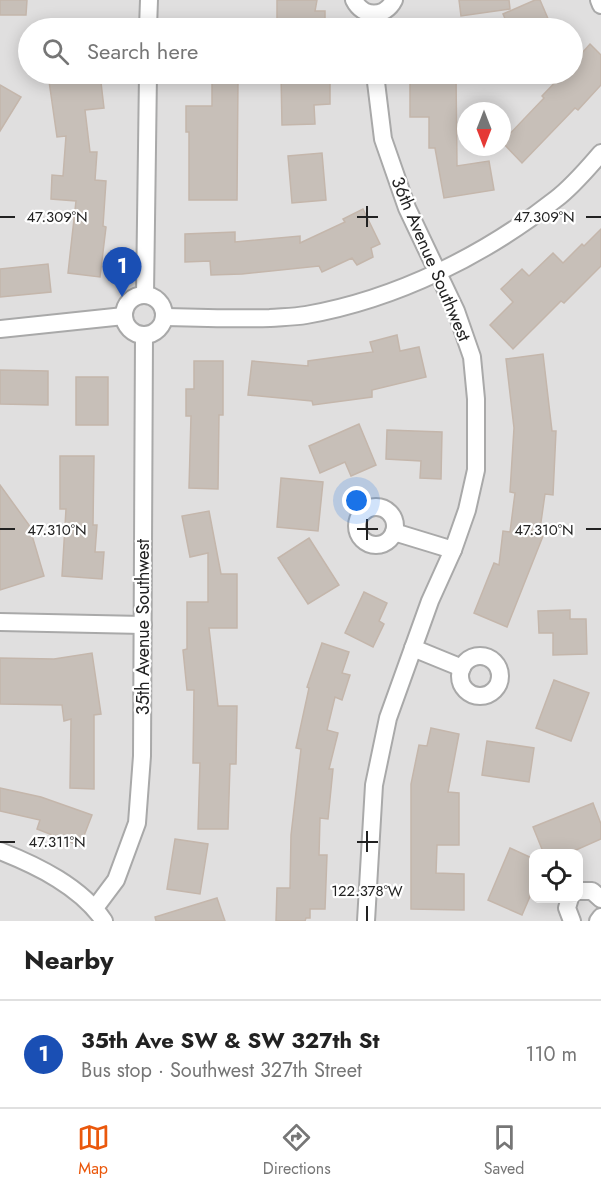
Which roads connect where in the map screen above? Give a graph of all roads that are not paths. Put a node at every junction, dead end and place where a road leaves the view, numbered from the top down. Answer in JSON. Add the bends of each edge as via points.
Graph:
{"nodes":[{"id":1,"x":149,"y":0,"type":"edge"},
{"id":2,"x":354,"y":0,"type":"edge"},
{"id":3,"x":394,"y":0,"type":"edge"},
{"id":4,"x":599,"y":0,"type":"edge"},
{"id":5,"x":601,"y":5,"type":"edge"},
{"id":6,"x":148,"y":18,"type":"edge"},
{"id":7,"x":371,"y":18,"type":"edge"},
{"id":8,"x":378,"y":18,"type":"edge"},
{"id":9,"x":148,"y":84,"type":"edge"},
{"id":10,"x":376,"y":84,"type":"edge"},
{"id":11,"x":601,"y":153,"type":"edge"},
{"id":12,"x":438,"y":271,"type":"junction"},
{"id":13,"x":145,"y":295,"type":"junction"},
{"id":14,"x":124,"y":316,"type":"junction"},
{"id":15,"x":165,"y":317,"type":"junction"},
{"id":16,"x":0,"y":329,"type":"edge"},
{"id":17,"x":144,"y":336,"type":"junction"},
{"id":18,"x":394,"y":532,"type":"dead end"},
{"id":19,"x":453,"y":550,"type":"junction"},
{"id":20,"x":0,"y":622,"type":"edge"},
{"id":21,"x":142,"y":625,"type":"junction"},
{"id":22,"x":413,"y":648,"type":"junction"},
{"id":23,"x":462,"y":668,"type":"dead end"},
{"id":24,"x":0,"y":851,"type":"edge"},
{"id":25,"x":583,"y":891,"type":"edge"},
{"id":26,"x":601,"y":899,"type":"edge"},
{"id":27,"x":568,"y":903,"type":"edge"},
{"id":28,"x":99,"y":915,"type":"edge"},
{"id":29,"x":601,"y":917,"type":"edge"},
{"id":30,"x":366,"y":921,"type":"edge"},
{"id":31,"x":572,"y":921,"type":"edge"},
{"id":32,"x":598,"y":921,"type":"edge"}],
"edges":[{"from":1,"to":6,"type":"street"},
{"from":2,"to":7,"type":"street"},
{"from":3,"to":8,"type":"street"},
{"from":4,"to":5,"type":"street"},
{"from":9,"to":13,"type":"street"},
{"from":10,"to":12,"type":"street","name":"36th Avenue Southwest","via":[[383,139],[406,208]]},
{"from":11,"to":12,"type":"street","via":[[550,204],[480,251]]},
{"from":12,"to":15,"type":"street","via":[[402,288],[304,316],[231,320]]},
{"from":12,"to":19,"type":"street","name":"36th Avenue Southwest","via":[[472,357],[477,399],[476,470]]},
{"from":13,"to":14,"type":"street","via":[[133,298]]},
{"from":13,"to":15,"type":"street","via":[[158,299]]},
{"from":14,"to":16,"type":"street"},
{"from":14,"to":17,"type":"street","via":[[132,332]]},
{"from":15,"to":17,"type":"street","via":[[160,328]]},
{"from":17,"to":21,"type":"street","name":"35th Avenue Southwest"},
{"from":18,"to":19,"type":"street"},
{"from":19,"to":22,"type":"street","name":"36th Avenue Southwest"},
{"from":20,"to":21,"type":"street"},
{"from":21,"to":28,"type":"street","name":"35th Avenue Southwest","via":[[142,756],[137,823]]},
{"from":22,"to":23,"type":"street"},
{"from":22,"to":30,"type":"street","name":"36th Avenue Southwest","via":[[388,718],[374,785]]},
{"from":24,"to":28,"type":"street","via":[[51,875]]},
{"from":25,"to":26,"type":"street","via":[[592,891]]},
{"from":27,"to":31,"type":"street"},
{"from":29,"to":32,"type":"street"}]}
